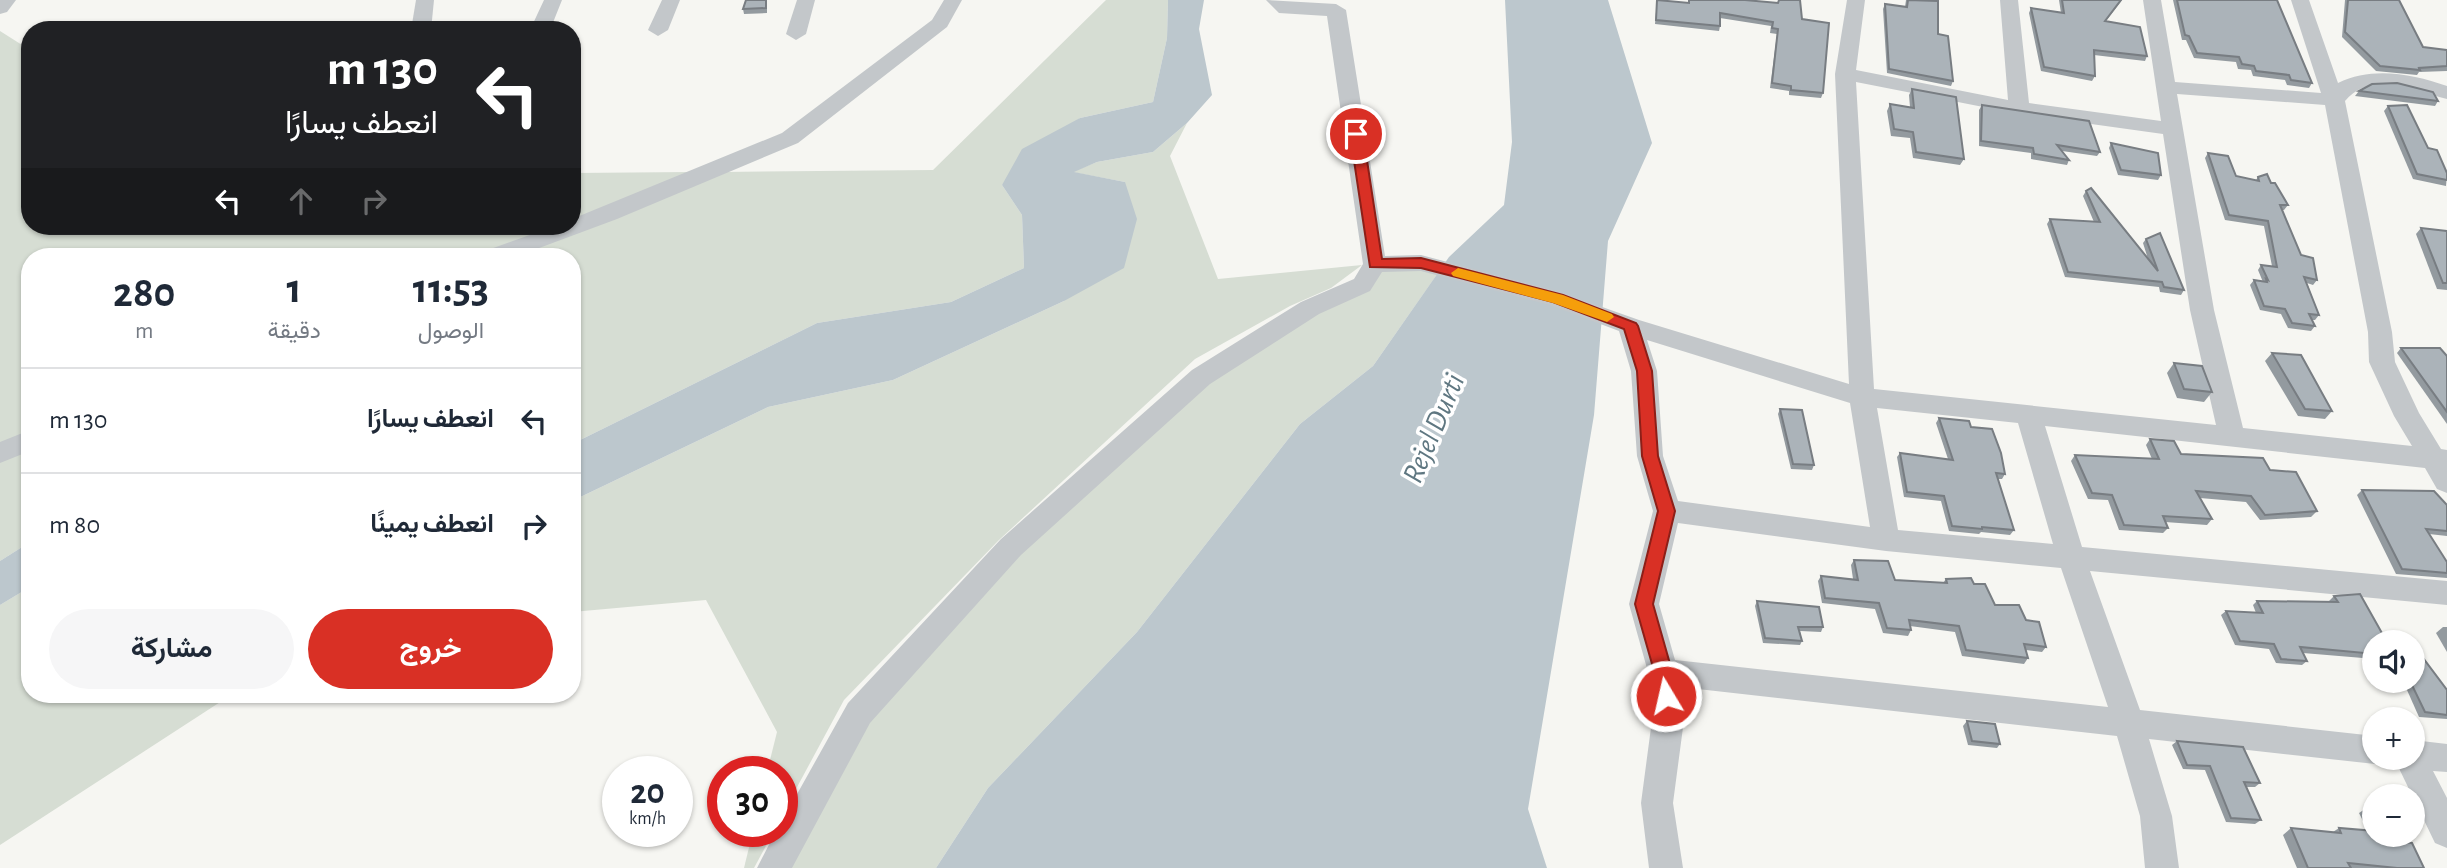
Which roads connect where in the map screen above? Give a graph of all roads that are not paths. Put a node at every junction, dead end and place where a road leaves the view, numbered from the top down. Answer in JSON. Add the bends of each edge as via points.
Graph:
{"nodes":[{"id":1,"x":7,"y":0,"type":"edge"},
{"id":2,"x":425,"y":0,"type":"edge"},
{"id":3,"x":553,"y":0,"type":"edge"},
{"id":4,"x":671,"y":0,"type":"edge"},
{"id":5,"x":806,"y":0,"type":"edge"},
{"id":6,"x":953,"y":0,"type":"edge"},
{"id":7,"x":1275,"y":0,"type":"edge"},
{"id":8,"x":1856,"y":0,"type":"edge"},
{"id":9,"x":2009,"y":0,"type":"edge"},
{"id":10,"x":2152,"y":0,"type":"edge"},
{"id":11,"x":2300,"y":0,"type":"edge"},
{"id":12,"x":0,"y":8,"type":"edge"},
{"id":13,"x":422,"y":21,"type":"edge"},
{"id":14,"x":544,"y":21,"type":"edge"},
{"id":15,"x":659,"y":30,"type":"dead end"},
{"id":16,"x":796,"y":34,"type":"dead end"},
{"id":17,"x":1845,"y":74,"type":"junction"},
{"id":18,"x":2167,"y":87,"type":"junction"},
{"id":19,"x":2447,"y":95,"type":"edge"},
{"id":20,"x":2334,"y":100,"type":"junction"},
{"id":21,"x":2019,"y":108,"type":"junction"},
{"id":22,"x":2447,"y":108,"type":"edge"},
{"id":23,"x":2174,"y":129,"type":"junction"},
{"id":24,"x":581,"y":224,"type":"edge"},
{"id":25,"x":552,"y":235,"type":"edge"},
{"id":26,"x":517,"y":248,"type":"edge"},
{"id":27,"x":1375,"y":264,"type":"junction"},
{"id":28,"x":1630,"y":326,"type":"junction"},
{"id":29,"x":1862,"y":397,"type":"junction"},
{"id":30,"x":2028,"y":415,"type":"junction"},
{"id":31,"x":2232,"y":437,"type":"junction"},
{"id":32,"x":21,"y":444,"type":"edge"},
{"id":33,"x":0,"y":453,"type":"edge"},
{"id":34,"x":2440,"y":460,"type":"edge"},
{"id":35,"x":2447,"y":482,"type":"edge"},
{"id":36,"x":1667,"y":511,"type":"junction"},
{"id":37,"x":1886,"y":540,"type":"junction"},
{"id":38,"x":2071,"y":556,"type":"junction"},
{"id":39,"x":2447,"y":593,"type":"edge"},
{"id":40,"x":1663,"y":671,"type":"junction"},
{"id":41,"x":2129,"y":724,"type":"junction"},
{"id":42,"x":2362,"y":749,"type":"edge"},
{"id":43,"x":2425,"y":757,"type":"edge"},
{"id":44,"x":2447,"y":758,"type":"edge"},
{"id":45,"x":2418,"y":770,"type":"edge"},
{"id":46,"x":2447,"y":832,"type":"edge"},
{"id":47,"x":774,"y":868,"type":"edge"},
{"id":48,"x":1666,"y":868,"type":"edge"},
{"id":49,"x":2162,"y":868,"type":"edge"}],
"edges":[{"from":1,"to":12,"type":"street"},
{"from":2,"to":13,"type":"street"},
{"from":3,"to":14,"type":"street"},
{"from":4,"to":15,"type":"street"},
{"from":5,"to":16,"type":"street"},
{"from":6,"to":24,"type":"street","via":[[940,23],[790,138]]},
{"from":7,"to":27,"type":"street","via":[[1286,9],[1335,10]]},
{"from":8,"to":17,"type":"street"},
{"from":9,"to":21,"type":"street"},
{"from":10,"to":18,"type":"street"},
{"from":11,"to":20,"type":"street"},
{"from":17,"to":21,"type":"street"},
{"from":17,"to":29,"type":"street"},
{"from":18,"to":20,"type":"street"},
{"from":18,"to":23,"type":"street"},
{"from":19,"to":20,"type":"street","via":[[2390,79],[2358,83]]},
{"from":19,"to":22,"type":"street"},
{"from":20,"to":34,"type":"street","via":[[2382,362],[2407,416]]},
{"from":21,"to":23,"type":"street"},
{"from":23,"to":31,"type":"street","via":[[2202,310]]},
{"from":25,"to":26,"type":"street"},
{"from":27,"to":28,"type":"street","via":[[1421,263],[1558,299]]},
{"from":27,"to":47,"type":"street","via":[[1362,285],[1310,308],[1201,377],[1011,547],[859,713]]},
{"from":28,"to":29,"type":"street"},
{"from":28,"to":36,"type":"street","via":[[1644,371],[1650,456]]},
{"from":29,"to":30,"type":"street"},
{"from":29,"to":37,"type":"street"},
{"from":30,"to":31,"type":"street"},
{"from":30,"to":38,"type":"street"},
{"from":31,"to":34,"type":"street"},
{"from":32,"to":33,"type":"street"},
{"from":34,"to":35,"type":"street"},
{"from":36,"to":37,"type":"street"},
{"from":36,"to":40,"type":"street","via":[[1644,604]]},
{"from":37,"to":38,"type":"street"},
{"from":38,"to":39,"type":"street"},
{"from":38,"to":41,"type":"street"},
{"from":40,"to":41,"type":"street"},
{"from":40,"to":48,"type":"street","via":[[1668,720],[1657,803]]},
{"from":41,"to":42,"type":"street"},
{"from":41,"to":49,"type":"street","via":[[2156,816]]},
{"from":43,"to":44,"type":"street"},
{"from":45,"to":46,"type":"street"}]}
